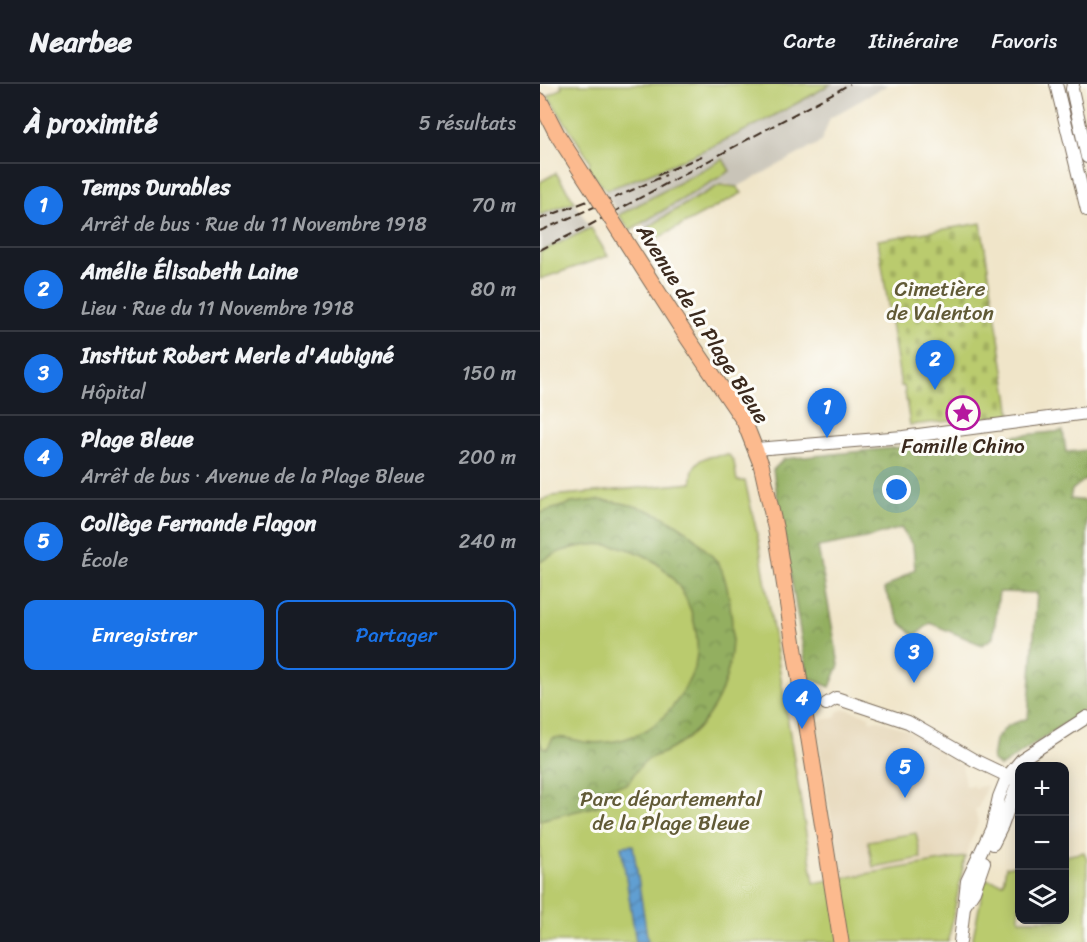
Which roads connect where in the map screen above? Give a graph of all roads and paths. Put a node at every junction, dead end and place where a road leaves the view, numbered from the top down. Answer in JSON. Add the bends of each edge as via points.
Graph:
{"nodes":[{"id":1,"x":1056,"y":84,"type":"edge"},
{"id":2,"x":1073,"y":84,"type":"edge"},
{"id":3,"x":540,"y":101,"type":"edge"},
{"id":4,"x":1074,"y":133,"type":"junction"},
{"id":5,"x":1087,"y":157,"type":"edge"},
{"id":6,"x":1087,"y":210,"type":"edge"},
{"id":7,"x":1087,"y":413,"type":"edge"},
{"id":8,"x":756,"y":450,"type":"junction"},
{"id":9,"x":826,"y":704,"type":"dead end"},
{"id":10,"x":1087,"y":717,"type":"edge"},
{"id":11,"x":1045,"y":745,"type":"junction"},
{"id":12,"x":1021,"y":762,"type":"edge"},
{"id":13,"x":1031,"y":762,"type":"edge"},
{"id":14,"x":1015,"y":779,"type":"edge"},
{"id":15,"x":841,"y":942,"type":"edge"},
{"id":16,"x":960,"y":942,"type":"edge"}],
"edges":[{"from":1,"to":4,"type":"street"},
{"from":2,"to":4,"type":"street"},
{"from":3,"to":8,"type":"main road","name":"Avenue de la Plage Bleue","bridge":true,"via":[[564,146],[744,421]]},
{"from":4,"to":5,"type":"street"},
{"from":4,"to":6,"type":"street"},
{"from":7,"to":8,"type":"street","via":[[903,438]]},
{"from":8,"to":15,"type":"main road","name":"Avenue de la Plage Bleue","via":[[776,531]]},
{"from":9,"to":14,"type":"street","via":[[836,698],[908,722]]},
{"from":10,"to":11,"type":"street"},
{"from":11,"to":12,"type":"street"},
{"from":11,"to":13,"type":"street"},
{"from":14,"to":16,"type":"street","via":[[999,797],[992,828],[967,881]]}]}
